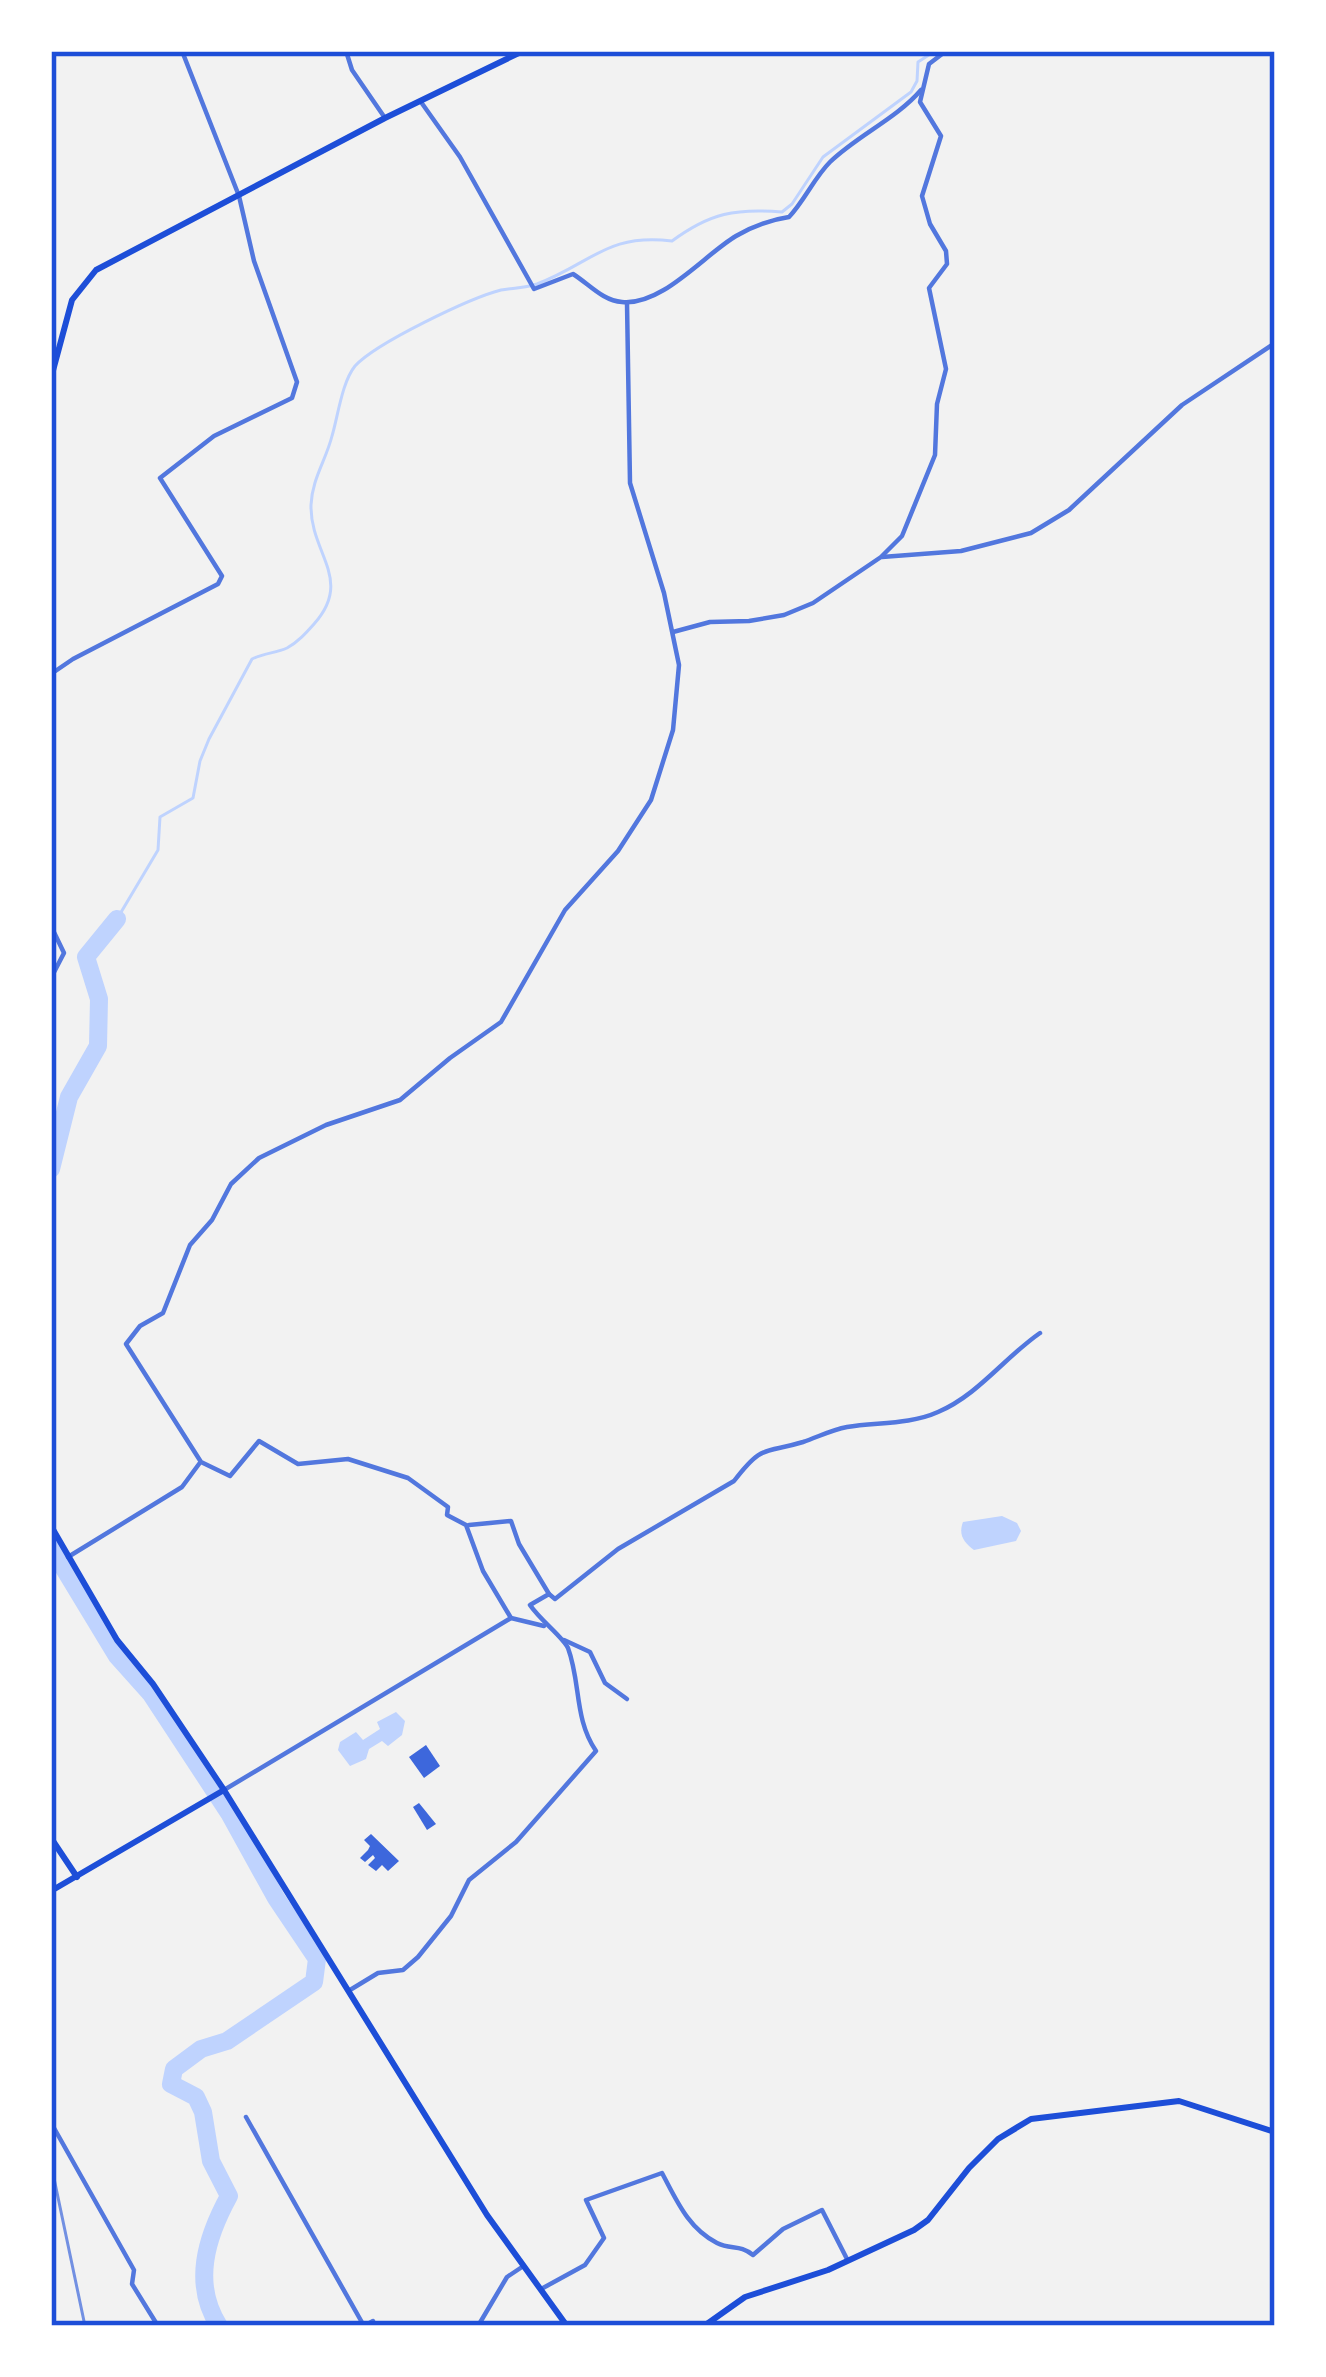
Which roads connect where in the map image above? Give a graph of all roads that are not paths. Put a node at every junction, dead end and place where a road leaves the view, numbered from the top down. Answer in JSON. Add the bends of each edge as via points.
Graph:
{"nodes":[{"id":1,"x":182,"y":51,"type":"edge"},
{"id":2,"x":346,"y":51,"type":"edge"},
{"id":3,"x":523,"y":51,"type":"edge"},
{"id":4,"x":946,"y":51,"type":"edge"},
{"id":5,"x":921,"y":90,"type":"junction"},
{"id":6,"x":420,"y":102,"type":"junction"},
{"id":7,"x":385,"y":118,"type":"junction"},
{"id":8,"x":239,"y":196,"type":"junction"},
{"id":9,"x":626,"y":304,"type":"junction"},
{"id":10,"x":1275,"y":343,"type":"edge"},
{"id":11,"x":51,"y":378,"type":"edge"},
{"id":12,"x":881,"y":557,"type":"junction"},
{"id":13,"x":673,"y":632,"type":"junction"},
{"id":14,"x":51,"y":674,"type":"edge"},
{"id":15,"x":51,"y":926,"type":"edge"},
{"id":16,"x":51,"y":978,"type":"edge"},
{"id":17,"x":1040,"y":1333,"type":"dead end"},
{"id":18,"x":201,"y":1462,"type":"junction"},
{"id":19,"x":466,"y":1525,"type":"junction"},
{"id":20,"x":51,"y":1526,"type":"edge"},
{"id":21,"x":68,"y":1557,"type":"junction"},
{"id":22,"x":549,"y":1594,"type":"junction"},
{"id":23,"x":511,"y":1618,"type":"junction"},
{"id":24,"x":544,"y":1626,"type":"junction"},
{"id":25,"x":563,"y":1639,"type":"junction"},
{"id":26,"x":627,"y":1699,"type":"dead end"},
{"id":27,"x":222,"y":1791,"type":"junction"},
{"id":28,"x":51,"y":1838,"type":"edge"},
{"id":29,"x":76,"y":1876,"type":"junction"},
{"id":30,"x":51,"y":1891,"type":"edge"},
{"id":31,"x":349,"y":1991,"type":"junction"},
{"id":32,"x":246,"y":2117,"type":"dead end"},
{"id":33,"x":54,"y":2128,"type":"dead end"},
{"id":34,"x":1275,"y":2132,"type":"edge"},
{"id":35,"x":848,"y":2261,"type":"junction"},
{"id":36,"x":522,"y":2267,"type":"junction"},
{"id":37,"x":543,"y":2288,"type":"junction"},
{"id":38,"x":158,"y":2326,"type":"edge"},
{"id":39,"x":364,"y":2326,"type":"edge"},
{"id":40,"x":375,"y":2326,"type":"edge"},
{"id":41,"x":478,"y":2326,"type":"edge"},
{"id":42,"x":567,"y":2326,"type":"edge"},
{"id":43,"x":704,"y":2326,"type":"edge"}],
"edges":[{"from":1,"to":8,"type":"street"},
{"from":2,"to":7,"type":"street"},
{"from":3,"to":6,"type":"main road"},
{"from":4,"to":5,"type":"street","via":[[929,64]]},
{"from":5,"to":9,"type":"street","via":[[826,165],[789,217],[732,238],[667,288]]},
{"from":5,"to":12,"type":"street","via":[[941,136],[922,196],[946,251],[947,264],[929,288],[946,369],[935,455],[902,536]]},
{"from":6,"to":7,"type":"main road"},
{"from":6,"to":9,"type":"street","via":[[534,290],[573,274]]},
{"from":7,"to":8,"type":"main road"},
{"from":8,"to":11,"type":"main road","via":[[86,279],[63,326]]},
{"from":8,"to":14,"type":"street","via":[[297,382],[292,398],[214,436],[160,478],[222,576]]},
{"from":9,"to":13,"type":"street","via":[[630,483]]},
{"from":10,"to":12,"type":"street","via":[[1182,405],[1085,496],[1031,533],[961,551]]},
{"from":12,"to":13,"type":"street","via":[[784,615]]},
{"from":13,"to":18,"type":"street","via":[[673,730],[651,800],[565,910],[501,1022],[400,1100],[259,1157],[190,1245],[163,1313],[126,1344]]},
{"from":15,"to":16,"type":"street","via":[[64,953]]},
{"from":17,"to":22,"type":"street","via":[[977,1389],[933,1414],[772,1447],[734,1481],[618,1549],[568,1593]]},
{"from":18,"to":19,"type":"street","via":[[230,1476],[259,1441],[298,1465],[348,1459],[417,1482]]},
{"from":18,"to":21,"type":"street","via":[[182,1487]]},
{"from":19,"to":22,"type":"street","via":[[512,1521]]},
{"from":19,"to":23,"type":"street"},
{"from":20,"to":21,"type":"main road"},
{"from":21,"to":27,"type":"main road"},
{"from":22,"to":24,"type":"street","via":[[530,1605]]},
{"from":23,"to":24,"type":"street"},
{"from":23,"to":27,"type":"street"},
{"from":24,"to":25,"type":"street"},
{"from":25,"to":26,"type":"street","via":[[590,1652],[605,1683]]},
{"from":25,"to":31,"type":"street","via":[[584,1733],[596,1750],[516,1842],[474,1875],[418,1957]]},
{"from":27,"to":29,"type":"main road"},
{"from":27,"to":31,"type":"main road"},
{"from":28,"to":29,"type":"main road"},
{"from":29,"to":30,"type":"main road"},
{"from":31,"to":36,"type":"main road"},
{"from":32,"to":39,"type":"street"},
{"from":33,"to":38,"type":"street"},
{"from":34,"to":35,"type":"main road","via":[[1179,2102],[1031,2119],[983,2153],[928,2220]]},
{"from":35,"to":37,"type":"street","via":[[822,2210],[753,2255],[718,2244],[689,2223],[662,2173],[586,2200],[604,2238],[585,2265]]},
{"from":35,"to":43,"type":"main road","via":[[745,2297]]},
{"from":36,"to":37,"type":"main road"},
{"from":36,"to":41,"type":"street","via":[[507,2277]]},
{"from":37,"to":42,"type":"main road"},
{"from":39,"to":40,"type":"street"}]}
